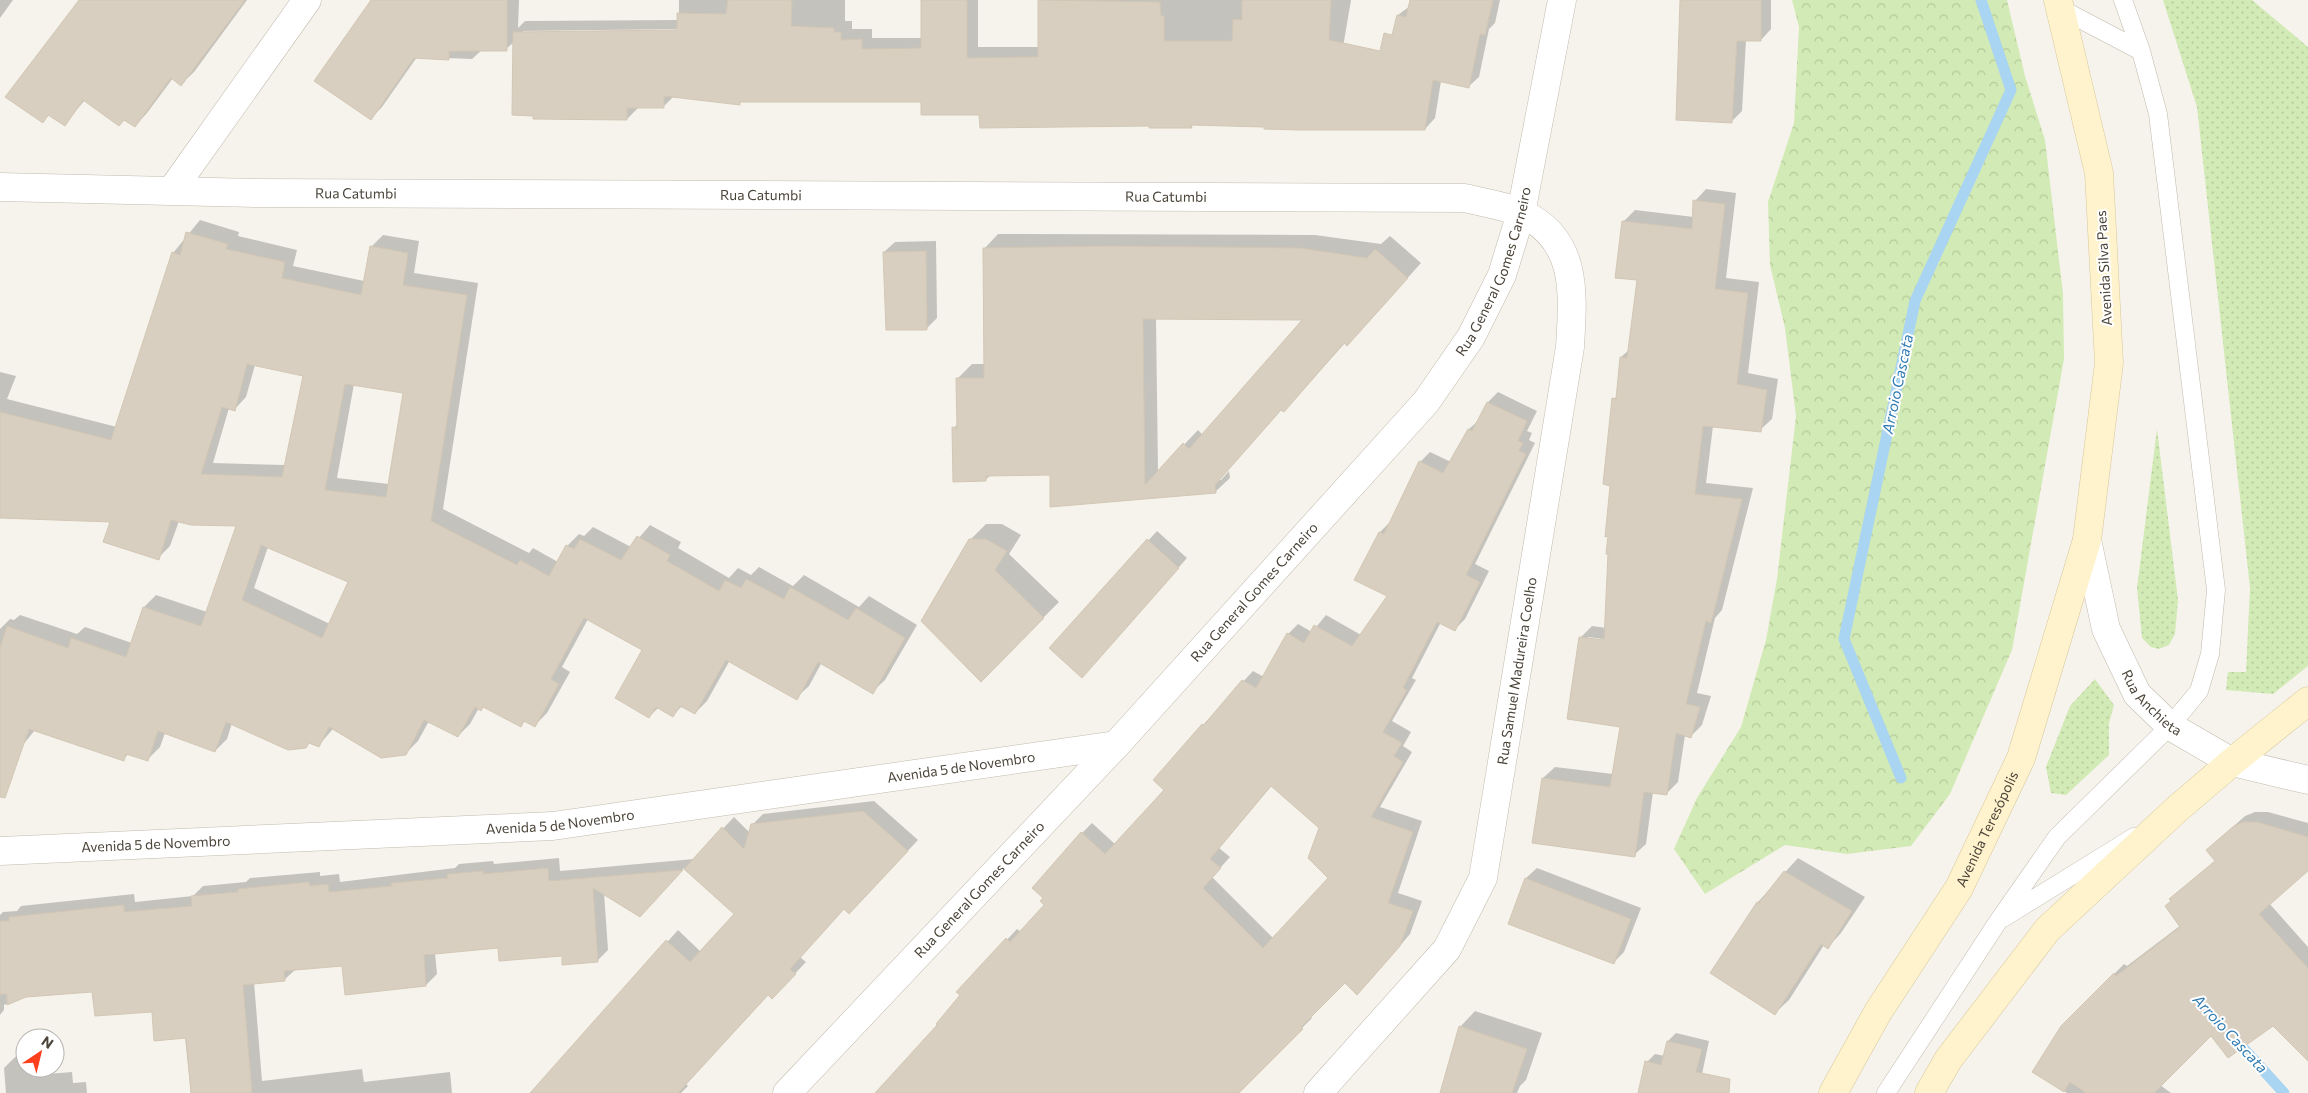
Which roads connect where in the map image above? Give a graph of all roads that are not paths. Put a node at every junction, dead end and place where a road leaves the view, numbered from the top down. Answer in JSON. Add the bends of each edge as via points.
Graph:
{"nodes":[{"id":1,"x":307,"y":0,"type":"edge"},
{"id":2,"x":1562,"y":0,"type":"edge"},
{"id":3,"x":2123,"y":0,"type":"edge"},
{"id":4,"x":2062,"y":3,"type":"edge"},
{"id":5,"x":2141,"y":51,"type":"junction"},
{"id":6,"x":0,"y":186,"type":"edge"},
{"id":7,"x":172,"y":190,"type":"junction"},
{"id":8,"x":1522,"y":213,"type":"junction"},
{"id":9,"x":2087,"y":540,"type":"junction"},
{"id":10,"x":2308,"y":702,"type":"edge"},
{"id":11,"x":2170,"y":726,"type":"junction"},
{"id":12,"x":1116,"y":744,"type":"junction"},
{"id":13,"x":2232,"y":762,"type":"junction"},
{"id":14,"x":2308,"y":780,"type":"edge"},
{"id":15,"x":2177,"y":809,"type":"junction"},
{"id":16,"x":0,"y":851,"type":"edge"},
{"id":17,"x":1997,"y":923,"type":"junction"},
{"id":18,"x":787,"y":1093,"type":"edge"},
{"id":19,"x":1318,"y":1093,"type":"edge"},
{"id":20,"x":1833,"y":1093,"type":"edge"},
{"id":21,"x":1886,"y":1093,"type":"edge"},
{"id":22,"x":1930,"y":1093,"type":"edge"}],
"edges":[{"from":1,"to":7,"type":"street"},
{"from":2,"to":8,"type":"street","name":"Rua General Gomes Carneiro"},
{"from":3,"to":5,"type":"lane"},
{"from":4,"to":5,"type":"lane"},
{"from":4,"to":9,"type":"main road","name":"Avenida Silva Paes","via":[[2099,173],[2109,363]]},
{"from":5,"to":11,"type":"lane","via":[[2158,114],[2216,590],[2210,654],[2199,691]]},
{"from":6,"to":7,"type":"street","name":"Rua Catumbi"},
{"from":7,"to":8,"type":"street","name":"Rua Catumbi","via":[[1465,198]]},
{"from":8,"to":12,"type":"street","name":"Rua General Gomes Carneiro","via":[[1502,275],[1471,337],[1426,402]]},
{"from":8,"to":19,"type":"street","name":"Rua Samuel Madureira Coelho","via":[[1549,232],[1567,259],[1573,293],[1571,329],[1483,878],[1447,949]]},
{"from":9,"to":11,"type":"street","name":"Rua Anchieta","via":[[2106,629],[2137,694]]},
{"from":9,"to":20,"type":"main road","name":"Avenida Teresópolis","via":[[2021,758],[1959,888],[1878,1012]]},
{"from":10,"to":13,"type":"main road"},
{"from":11,"to":13,"type":"street","name":"Rua Anchieta"},
{"from":11,"to":17,"type":"lane","via":[[2057,837]]},
{"from":12,"to":16,"type":"street","name":"Avenida 5 de Novembro","via":[[553,826]]},
{"from":12,"to":18,"type":"street","name":"Rua General Gomes Carneiro"},
{"from":13,"to":14,"type":"street","name":"Rua Anchieta"},
{"from":13,"to":15,"type":"main road"},
{"from":15,"to":17,"type":"lane"},
{"from":15,"to":22,"type":"main road","via":[[2047,930],[1948,1060]]},
{"from":17,"to":21,"type":"lane"}]}
